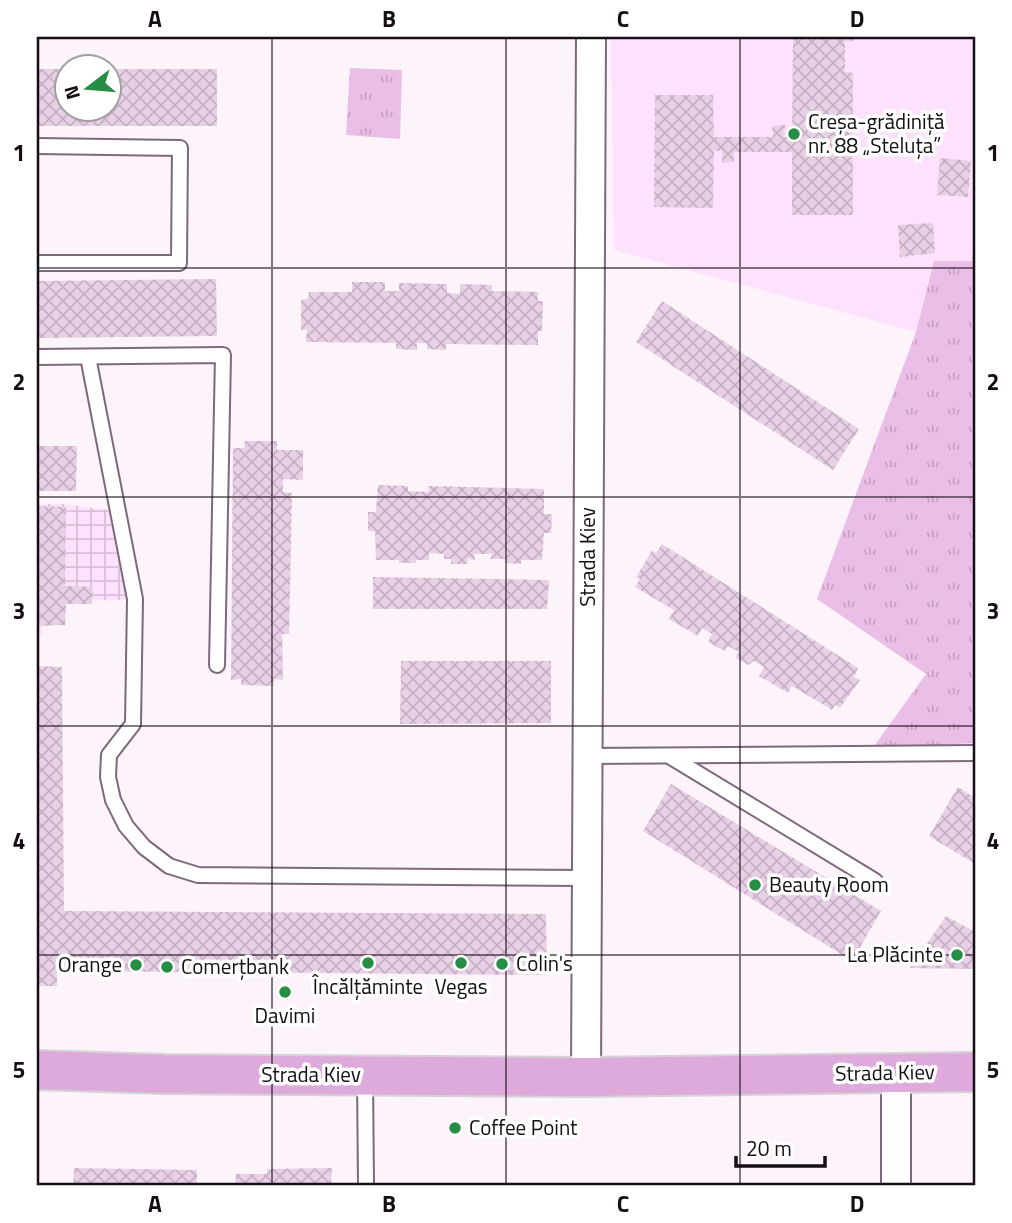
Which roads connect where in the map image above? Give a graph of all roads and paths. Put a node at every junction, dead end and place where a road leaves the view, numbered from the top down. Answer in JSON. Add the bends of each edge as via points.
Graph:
{"nodes":[{"id":1,"x":591,"y":37,"type":"edge"},
{"id":2,"x":37,"y":146,"type":"edge"},
{"id":3,"x":37,"y":263,"type":"edge"},
{"id":4,"x":88,"y":357,"type":"junction"},
{"id":5,"x":37,"y":358,"type":"edge"},
{"id":6,"x":217,"y":665,"type":"dead end"},
{"id":7,"x":970,"y":753,"type":"edge"},
{"id":8,"x":587,"y":756,"type":"junction"},
{"id":9,"x":670,"y":756,"type":"junction"},
{"id":10,"x":975,"y":766,"type":"edge"},
{"id":11,"x":587,"y":878,"type":"junction"},
{"id":12,"x":875,"y":881,"type":"dead end"},
{"id":13,"x":40,"y":1072,"type":"edge"},
{"id":14,"x":975,"y":1072,"type":"edge"},
{"id":15,"x":896,"y":1073,"type":"junction"},
{"id":16,"x":365,"y":1076,"type":"junction"},
{"id":17,"x":586,"y":1077,"type":"junction"},
{"id":18,"x":366,"y":1186,"type":"edge"},
{"id":19,"x":896,"y":1186,"type":"edge"}],
"edges":[{"from":1,"to":8,"type":"street","name":"Strada Kiev"},
{"from":2,"to":3,"type":"lane","via":[[180,148],[179,263]]},
{"from":4,"to":5,"type":"lane"},
{"from":4,"to":6,"type":"lane","via":[[223,355]]},
{"from":4,"to":11,"type":"lane","via":[[135,599],[133,724],[109,754],[108,777],[125,826],[144,847],[169,866],[198,875]]},
{"from":7,"to":9,"type":"lane"},
{"from":7,"to":10,"type":"lane"},
{"from":8,"to":9,"type":"lane"},
{"from":8,"to":11,"type":"street","name":"Strada Kiev"},
{"from":9,"to":12,"type":"lane"},
{"from":11,"to":17,"type":"street","name":"Strada Kiev"},
{"from":13,"to":16,"type":"main road","name":"Strada Kiev"},
{"from":14,"to":15,"type":"main road","name":"Strada Kiev"},
{"from":15,"to":17,"type":"main road","name":"Strada Kiev"},
{"from":15,"to":19,"type":"street"},
{"from":16,"to":17,"type":"main road","name":"Strada Kiev"},
{"from":16,"to":18,"type":"lane"}]}
